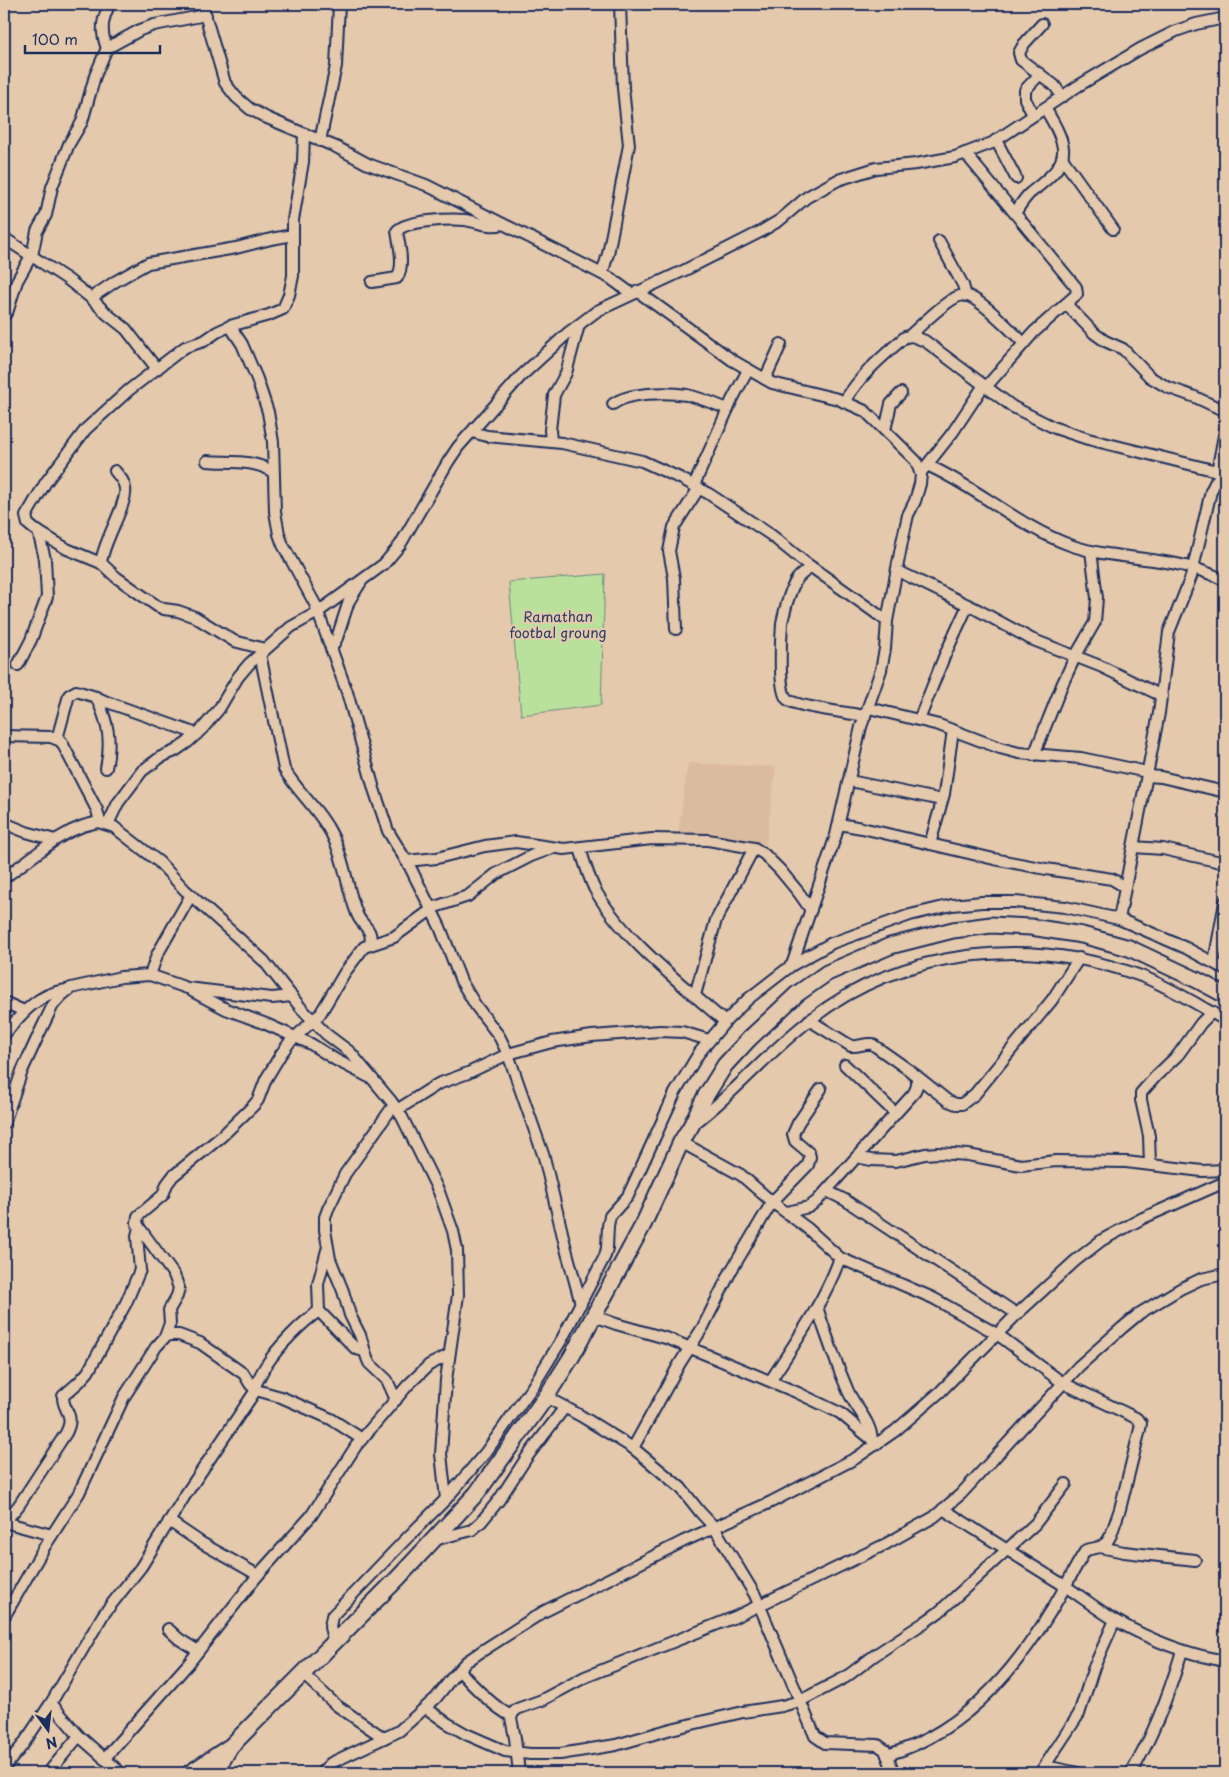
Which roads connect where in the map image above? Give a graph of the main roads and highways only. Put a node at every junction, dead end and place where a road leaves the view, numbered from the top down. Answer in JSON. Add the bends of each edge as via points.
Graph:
{"nodes":[{"id":1,"x":1225,"y":995,"type":"edge"},
{"id":2,"x":231,"y":1746,"type":"junction"},
{"id":3,"x":190,"y":1773,"type":"edge"},
{"id":4,"x":215,"y":1773,"type":"edge"}],
"edges":[{"from":1,"to":2,"type":"main road","via":[[1128,948],[1082,935],[991,925],[925,936],[890,946],[826,973],[797,994],[725,1065],[681,1142],[643,1225],[594,1316],[546,1397],[477,1493],[304,1675]]},
{"from":2,"to":3,"type":"main road"},
{"from":2,"to":4,"type":"main road"}]}
